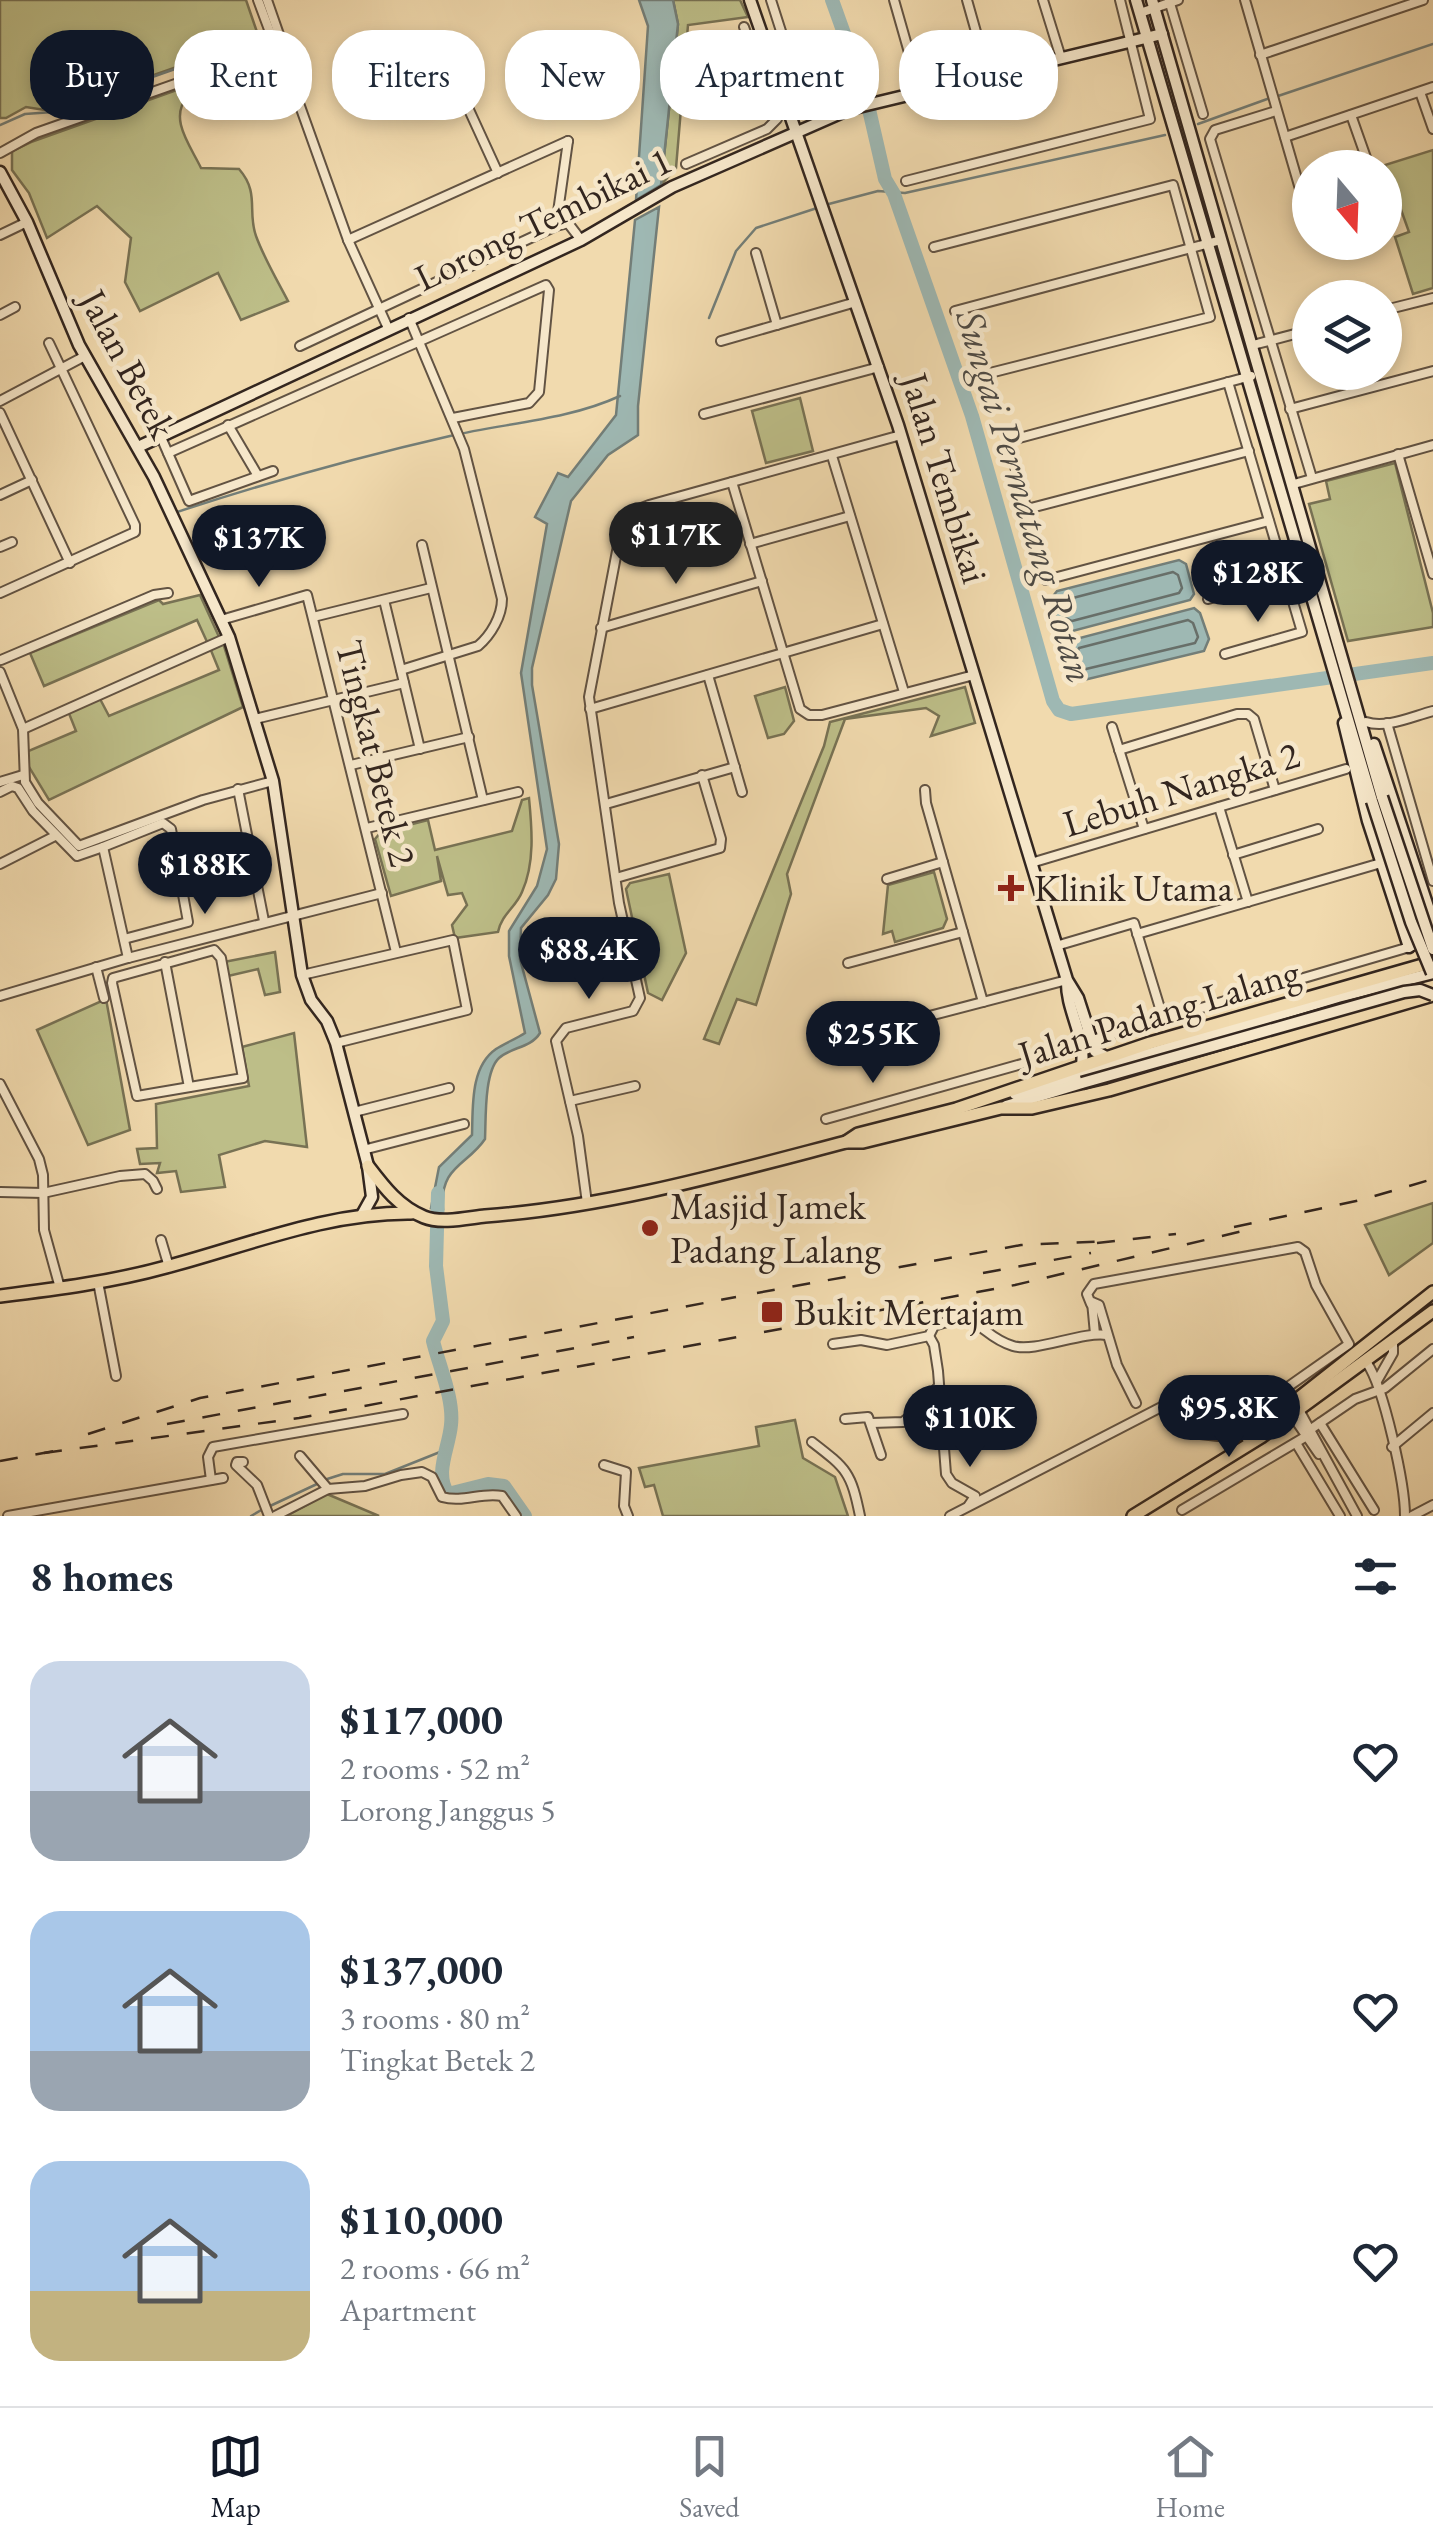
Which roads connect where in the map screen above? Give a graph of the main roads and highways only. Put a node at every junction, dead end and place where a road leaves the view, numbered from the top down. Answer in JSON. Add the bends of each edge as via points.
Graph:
{"nodes":[{"id":1,"x":1433,"y":962,"type":"edge"},
{"id":2,"x":1433,"y":995,"type":"edge"},
{"id":3,"x":846,"y":1142,"type":"junction"},
{"id":4,"x":368,"y":1166,"type":"road end"},
{"id":5,"x":423,"y":1216,"type":"junction"},
{"id":6,"x":326,"y":1223,"type":"junction"},
{"id":7,"x":1433,"y":1292,"type":"edge"},
{"id":8,"x":0,"y":1296,"type":"edge"},
{"id":9,"x":1433,"y":1312,"type":"edge"},
{"id":10,"x":1246,"y":1443,"type":"junction"},
{"id":11,"x":1133,"y":1516,"type":"edge"}],
"edges":[{"from":1,"to":3,"type":"main road","name":"Jalan Padang Lalang"},
{"from":2,"to":3,"type":"main road","name":"Jalan Padang Lalang","via":[[1109,1090]]},
{"from":3,"to":5,"type":"main road","name":"Jalan Padang Lalang","via":[[588,1203],[444,1220]]},
{"from":4,"to":5,"type":"main road","via":[[392,1196]]},
{"from":5,"to":6,"type":"main road","name":"Jalan Padang Lalang"},
{"from":5,"to":6,"type":"main road","via":[[362,1215]]},
{"from":6,"to":8,"type":"main road","via":[[98,1282]]},
{"from":7,"to":10,"type":"main road"},
{"from":9,"to":10,"type":"main road"},
{"from":10,"to":11,"type":"main road"}]}
